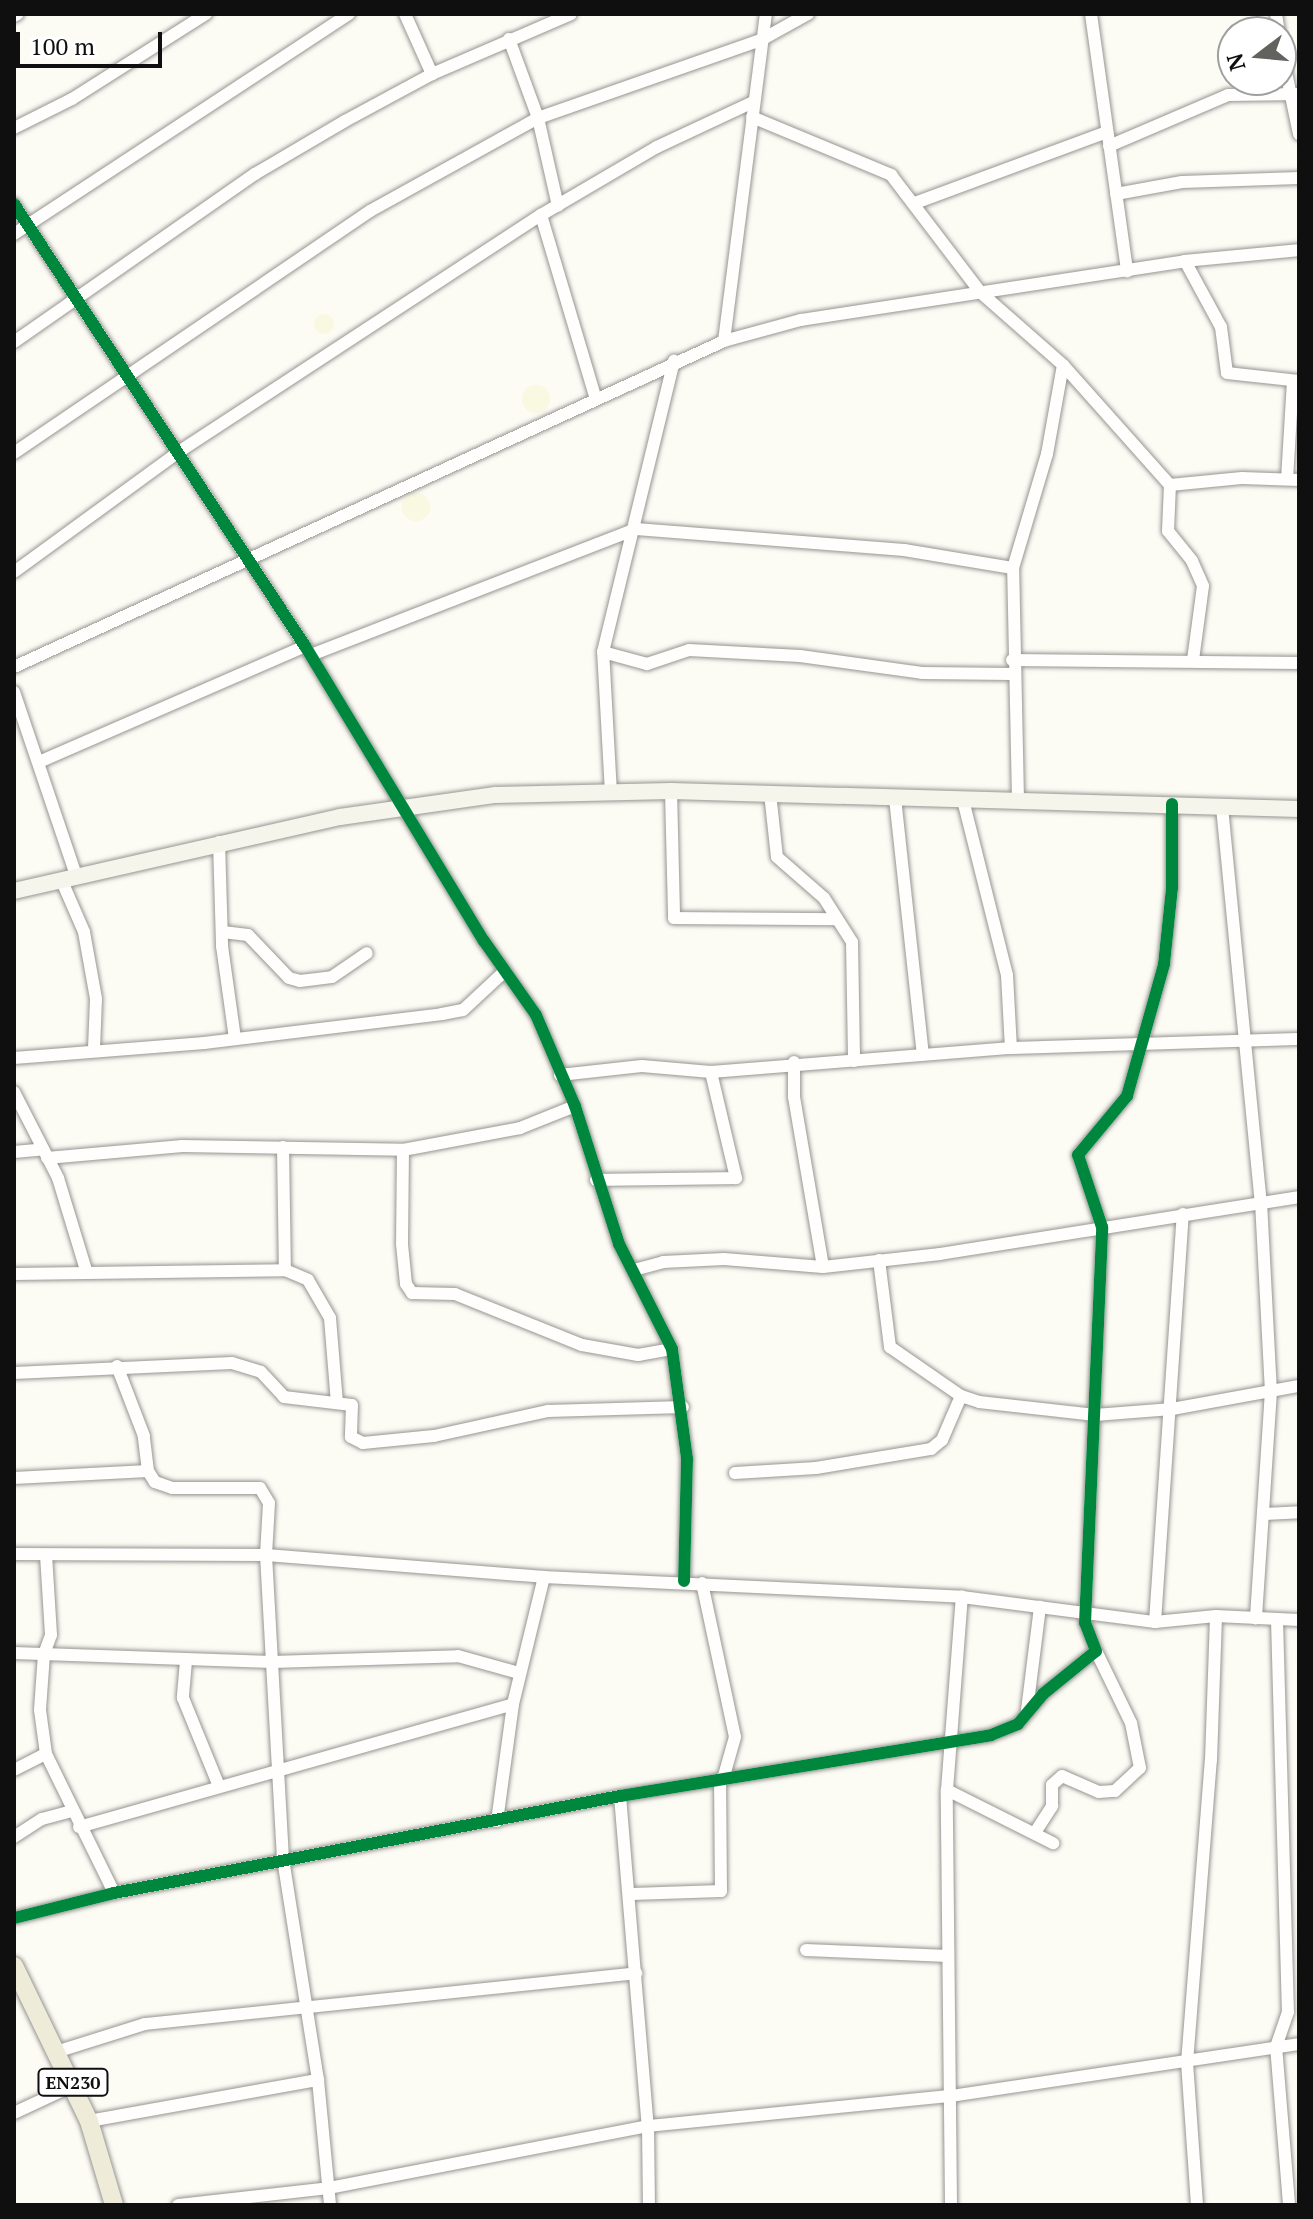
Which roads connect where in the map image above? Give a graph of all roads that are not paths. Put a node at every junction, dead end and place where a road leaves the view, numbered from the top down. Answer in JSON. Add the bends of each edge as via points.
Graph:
{"nodes":[{"id":1,"x":206,"y":14,"type":"edge"},
{"id":2,"x":349,"y":14,"type":"edge"},
{"id":3,"x":405,"y":14,"type":"edge"},
{"id":4,"x":571,"y":14,"type":"edge"},
{"id":5,"x":766,"y":14,"type":"edge"},
{"id":6,"x":808,"y":14,"type":"edge"},
{"id":7,"x":1091,"y":14,"type":"edge"},
{"id":8,"x":509,"y":39,"type":"junction"},
{"id":9,"x":761,"y":40,"type":"junction"},
{"id":10,"x":432,"y":74,"type":"junction"},
{"id":11,"x":1226,"y":96,"type":"edge"},
{"id":12,"x":1294,"y":96,"type":"edge"},
{"id":13,"x":751,"y":103,"type":"junction"},
{"id":14,"x":752,"y":117,"type":"junction"},
{"id":15,"x":538,"y":118,"type":"junction"},
{"id":16,"x":14,"y":128,"type":"edge"},
{"id":17,"x":1107,"y":132,"type":"junction"},
{"id":18,"x":1299,"y":134,"type":"edge"},
{"id":19,"x":1109,"y":146,"type":"junction"},
{"id":20,"x":1299,"y":178,"type":"edge"},
{"id":21,"x":1116,"y":194,"type":"junction"},
{"id":22,"x":915,"y":203,"type":"junction"},
{"id":23,"x":14,"y":204,"type":"edge"},
{"id":24,"x":558,"y":206,"type":"junction"},
{"id":25,"x":541,"y":215,"type":"junction"},
{"id":26,"x":28,"y":225,"type":"junction"},
{"id":27,"x":14,"y":234,"type":"edge"},
{"id":28,"x":1299,"y":250,"type":"edge"},
{"id":29,"x":1185,"y":261,"type":"junction"},
{"id":30,"x":1127,"y":271,"type":"junction"},
{"id":31,"x":980,"y":292,"type":"junction"},
{"id":32,"x":78,"y":296,"type":"junction"},
{"id":33,"x":724,"y":341,"type":"junction"},
{"id":34,"x":14,"y":342,"type":"edge"},
{"id":35,"x":674,"y":361,"type":"junction"},
{"id":36,"x":1063,"y":365,"type":"junction"},
{"id":37,"x":128,"y":375,"type":"junction"},
{"id":38,"x":1296,"y":381,"type":"edge"},
{"id":39,"x":595,"y":396,"type":"junction"},
{"id":40,"x":14,"y":453,"type":"edge"},
{"id":41,"x":177,"y":453,"type":"junction"},
{"id":42,"x":1293,"y":479,"type":"edge"},
{"id":43,"x":1170,"y":485,"type":"junction"},
{"id":44,"x":636,"y":529,"type":"junction"},
{"id":45,"x":247,"y":556,"type":"junction"},
{"id":46,"x":1013,"y":568,"type":"junction"},
{"id":47,"x":14,"y":572,"type":"edge"},
{"id":48,"x":308,"y":650,"type":"junction"},
{"id":49,"x":603,"y":652,"type":"junction"},
{"id":50,"x":1012,"y":660,"type":"junction"},
{"id":51,"x":1193,"y":660,"type":"junction"},
{"id":52,"x":1299,"y":663,"type":"edge"},
{"id":53,"x":14,"y":667,"type":"edge"},
{"id":54,"x":1012,"y":674,"type":"junction"},
{"id":55,"x":14,"y":692,"type":"edge"},
{"id":56,"x":41,"y":761,"type":"junction"},
{"id":57,"x":671,"y":791,"type":"junction"},
{"id":58,"x":611,"y":793,"type":"junction"},
{"id":59,"x":770,"y":793,"type":"junction"},
{"id":60,"x":895,"y":798,"type":"junction"},
{"id":61,"x":963,"y":800,"type":"junction"},
{"id":62,"x":1018,"y":800,"type":"junction"},
{"id":63,"x":1172,"y":804,"type":"junction"},
{"id":64,"x":405,"y":807,"type":"junction"},
{"id":65,"x":1222,"y":807,"type":"junction"},
{"id":66,"x":1299,"y":809,"type":"edge"},
{"id":67,"x":219,"y":842,"type":"junction"},
{"id":68,"x":68,"y":877,"type":"junction"},
{"id":69,"x":14,"y":891,"type":"edge"},
{"id":70,"x":837,"y":919,"type":"junction"},
{"id":71,"x":223,"y":932,"type":"junction"},
{"id":72,"x":367,"y":953,"type":"dead end"},
{"id":73,"x":505,"y":971,"type":"junction"},
{"id":74,"x":235,"y":1039,"type":"junction"},
{"id":75,"x":1245,"y":1039,"type":"junction"},
{"id":76,"x":1299,"y":1039,"type":"edge"},
{"id":77,"x":1141,"y":1042,"type":"junction"},
{"id":78,"x":1011,"y":1048,"type":"junction"},
{"id":79,"x":94,"y":1049,"type":"junction"},
{"id":80,"x":923,"y":1054,"type":"junction"},
{"id":81,"x":14,"y":1058,"type":"edge"},
{"id":82,"x":854,"y":1061,"type":"junction"},
{"id":83,"x":794,"y":1062,"type":"junction"},
{"id":84,"x":711,"y":1072,"type":"junction"},
{"id":85,"x":560,"y":1075,"type":"junction"},
{"id":86,"x":14,"y":1092,"type":"edge"},
{"id":87,"x":575,"y":1106,"type":"junction"},
{"id":88,"x":283,"y":1147,"type":"junction"},
{"id":89,"x":403,"y":1150,"type":"junction"},
{"id":90,"x":14,"y":1152,"type":"edge"},
{"id":91,"x":43,"y":1154,"type":"junction"},
{"id":92,"x":596,"y":1180,"type":"junction"},
{"id":93,"x":1299,"y":1197,"type":"edge"},
{"id":94,"x":1261,"y":1202,"type":"junction"},
{"id":95,"x":1183,"y":1214,"type":"junction"},
{"id":96,"x":1102,"y":1227,"type":"junction"},
{"id":97,"x":879,"y":1260,"type":"junction"},
{"id":98,"x":823,"y":1267,"type":"junction"},
{"id":99,"x":86,"y":1270,"type":"junction"},
{"id":100,"x":285,"y":1270,"type":"junction"},
{"id":101,"x":634,"y":1270,"type":"junction"},
{"id":102,"x":14,"y":1274,"type":"edge"},
{"id":103,"x":672,"y":1349,"type":"junction"},
{"id":104,"x":117,"y":1366,"type":"junction"},
{"id":105,"x":14,"y":1373,"type":"edge"},
{"id":106,"x":1299,"y":1386,"type":"edge"},
{"id":107,"x":1271,"y":1391,"type":"junction"},
{"id":108,"x":961,"y":1396,"type":"junction"},
{"id":109,"x":337,"y":1403,"type":"junction"},
{"id":110,"x":683,"y":1407,"type":"junction"},
{"id":111,"x":1172,"y":1409,"type":"junction"},
{"id":112,"x":1095,"y":1415,"type":"junction"},
{"id":113,"x":148,"y":1471,"type":"junction"},
{"id":114,"x":735,"y":1473,"type":"dead end"},
{"id":115,"x":14,"y":1478,"type":"edge"},
{"id":116,"x":1299,"y":1512,"type":"edge"},
{"id":117,"x":1265,"y":1514,"type":"junction"},
{"id":118,"x":14,"y":1554,"type":"edge"},
{"id":119,"x":46,"y":1555,"type":"junction"},
{"id":120,"x":266,"y":1555,"type":"junction"},
{"id":121,"x":544,"y":1577,"type":"junction"},
{"id":122,"x":684,"y":1581,"type":"junction"},
{"id":123,"x":702,"y":1583,"type":"junction"},
{"id":124,"x":962,"y":1597,"type":"junction"},
{"id":125,"x":1040,"y":1607,"type":"junction"},
{"id":126,"x":1085,"y":1614,"type":"junction"},
{"id":127,"x":1216,"y":1616,"type":"junction"},
{"id":128,"x":1256,"y":1619,"type":"junction"},
{"id":129,"x":1277,"y":1620,"type":"junction"},
{"id":130,"x":1299,"y":1620,"type":"edge"},
{"id":131,"x":1155,"y":1622,"type":"junction"},
{"id":132,"x":1096,"y":1651,"type":"junction"},
{"id":133,"x":14,"y":1653,"type":"edge"},
{"id":134,"x":44,"y":1654,"type":"junction"},
{"id":135,"x":186,"y":1661,"type":"junction"},
{"id":136,"x":272,"y":1662,"type":"junction"},
{"id":137,"x":519,"y":1673,"type":"junction"},
{"id":138,"x":513,"y":1704,"type":"junction"},
{"id":139,"x":1027,"y":1710,"type":"junction"},
{"id":140,"x":951,"y":1743,"type":"junction"},
{"id":141,"x":46,"y":1754,"type":"junction"},
{"id":142,"x":14,"y":1770,"type":"edge"},
{"id":143,"x":278,"y":1772,"type":"junction"},
{"id":144,"x":722,"y":1779,"type":"junction"},
{"id":145,"x":219,"y":1786,"type":"junction"},
{"id":146,"x":947,"y":1790,"type":"junction"},
{"id":147,"x":620,"y":1796,"type":"junction"},
{"id":148,"x":72,"y":1811,"type":"junction"},
{"id":149,"x":497,"y":1821,"type":"junction"},
{"id":150,"x":79,"y":1827,"type":"junction"},
{"id":151,"x":1036,"y":1831,"type":"junction"},
{"id":152,"x":14,"y":1837,"type":"edge"},
{"id":153,"x":1053,"y":1843,"type":"dead end"},
{"id":154,"x":283,"y":1859,"type":"junction"},
{"id":155,"x":114,"y":1893,"type":"junction"},
{"id":156,"x":632,"y":1894,"type":"junction"},
{"id":157,"x":14,"y":1918,"type":"edge"},
{"id":158,"x":806,"y":1950,"type":"dead end"},
{"id":159,"x":948,"y":1956,"type":"junction"},
{"id":160,"x":14,"y":1966,"type":"edge"},
{"id":161,"x":636,"y":1973,"type":"junction"},
{"id":162,"x":22,"y":1998,"type":"edge"},
{"id":163,"x":306,"y":2006,"type":"junction"},
{"id":164,"x":1299,"y":2044,"type":"edge"},
{"id":165,"x":1276,"y":2046,"type":"junction"},
{"id":166,"x":59,"y":2051,"type":"junction"},
{"id":167,"x":1187,"y":2063,"type":"junction"},
{"id":168,"x":318,"y":2080,"type":"junction"},
{"id":169,"x":74,"y":2085,"type":"junction"},
{"id":170,"x":951,"y":2096,"type":"junction"},
{"id":171,"x":14,"y":2113,"type":"edge"},
{"id":172,"x":89,"y":2121,"type":"junction"},
{"id":173,"x":648,"y":2126,"type":"junction"},
{"id":174,"x":329,"y":2188,"type":"junction"},
{"id":175,"x":114,"y":2205,"type":"edge"},
{"id":176,"x":178,"y":2205,"type":"edge"},
{"id":177,"x":330,"y":2205,"type":"edge"},
{"id":178,"x":649,"y":2205,"type":"edge"},
{"id":179,"x":951,"y":2205,"type":"edge"},
{"id":180,"x":1197,"y":2205,"type":"edge"},
{"id":181,"x":1289,"y":2205,"type":"edge"}],
"edges":[{"from":1,"to":16,"type":"street","via":[[72,99]]},
{"from":2,"to":26,"type":"street"},
{"from":3,"to":10,"type":"street"},
{"from":4,"to":8,"type":"street"},
{"from":5,"to":9,"type":"street"},
{"from":6,"to":9,"type":"street"},
{"from":7,"to":17,"type":"street"},
{"from":8,"to":10,"type":"street"},
{"from":8,"to":15,"type":"street"},
{"from":9,"to":13,"type":"street"},
{"from":9,"to":15,"type":"street"},
{"from":10,"to":32,"type":"street","via":[[255,174]]},
{"from":11,"to":19,"type":"street"},
{"from":12,"to":18,"type":"street"},
{"from":13,"to":14,"type":"street"},
{"from":13,"to":24,"type":"street","via":[[657,147]]},
{"from":14,"to":22,"type":"street","via":[[891,175]]},
{"from":14,"to":33,"type":"street"},
{"from":15,"to":24,"type":"street"},
{"from":15,"to":37,"type":"street","via":[[370,211]]},
{"from":17,"to":19,"type":"street"},
{"from":17,"to":22,"type":"street"},
{"from":19,"to":21,"type":"street"},
{"from":20,"to":21,"type":"street","via":[[1182,182]]},
{"from":21,"to":30,"type":"street"},
{"from":22,"to":31,"type":"street"},
{"from":23,"to":26,"type":"street"},
{"from":24,"to":25,"type":"street"},
{"from":25,"to":39,"type":"street"},
{"from":25,"to":41,"type":"street"},
{"from":26,"to":27,"type":"street"},
{"from":26,"to":32,"type":"street"},
{"from":28,"to":29,"type":"street"},
{"from":29,"to":30,"type":"street"},
{"from":29,"to":38,"type":"street","via":[[1221,327],[1227,373]]},
{"from":30,"to":31,"type":"street"},
{"from":31,"to":33,"type":"street","via":[[801,320]]},
{"from":31,"to":36,"type":"street"},
{"from":32,"to":34,"type":"street"},
{"from":32,"to":37,"type":"street"},
{"from":33,"to":35,"type":"street"},
{"from":35,"to":39,"type":"street"},
{"from":35,"to":44,"type":"street"},
{"from":36,"to":43,"type":"street"},
{"from":36,"to":46,"type":"street","via":[[1047,454]]},
{"from":37,"to":40,"type":"street"},
{"from":37,"to":41,"type":"street"},
{"from":38,"to":42,"type":"street"},
{"from":39,"to":45,"type":"street"},
{"from":41,"to":45,"type":"street"},
{"from":41,"to":47,"type":"street"},
{"from":42,"to":43,"type":"street"},
{"from":43,"to":51,"type":"street","via":[[1168,531],[1192,561],[1203,586]]},
{"from":44,"to":46,"type":"street","via":[[904,550]]},
{"from":44,"to":48,"type":"street"},
{"from":44,"to":49,"type":"street"},
{"from":45,"to":48,"type":"street"},
{"from":45,"to":53,"type":"street"},
{"from":46,"to":50,"type":"street"},
{"from":48,"to":56,"type":"street"},
{"from":48,"to":64,"type":"street"},
{"from":49,"to":54,"type":"street","via":[[654,664],[689,650],[800,656],[922,673]]},
{"from":49,"to":58,"type":"street"},
{"from":50,"to":51,"type":"street"},
{"from":50,"to":54,"type":"street"},
{"from":51,"to":52,"type":"street"},
{"from":54,"to":62,"type":"street"},
{"from":55,"to":56,"type":"street"},
{"from":56,"to":68,"type":"street"},
{"from":57,"to":58,"type":"street"},
{"from":57,"to":59,"type":"street"},
{"from":57,"to":70,"type":"street","via":[[674,918]]},
{"from":58,"to":64,"type":"street","via":[[495,795]]},
{"from":59,"to":60,"type":"street"},
{"from":59,"to":70,"type":"street","via":[[777,857],[824,898]]},
{"from":60,"to":61,"type":"street"},
{"from":60,"to":80,"type":"street"},
{"from":61,"to":62,"type":"street"},
{"from":61,"to":78,"type":"street","via":[[1007,975]]},
{"from":62,"to":63,"type":"street"},
{"from":63,"to":65,"type":"street"},
{"from":63,"to":77,"type":"street","via":[[1172,888],[1164,964]]},
{"from":64,"to":67,"type":"street"},
{"from":64,"to":73,"type":"street"},
{"from":65,"to":66,"type":"street"},
{"from":65,"to":75,"type":"street"},
{"from":67,"to":68,"type":"street"},
{"from":67,"to":71,"type":"street"},
{"from":68,"to":69,"type":"street"},
{"from":68,"to":79,"type":"street","via":[[96,999]]},
{"from":70,"to":82,"type":"street","via":[[852,942]]},
{"from":71,"to":72,"type":"street","via":[[248,935],[289,978],[300,981],[332,977]]},
{"from":71,"to":74,"type":"street"},
{"from":73,"to":74,"type":"street","via":[[463,1010]]},
{"from":73,"to":85,"type":"street","via":[[536,1015]]},
{"from":74,"to":79,"type":"street"},
{"from":75,"to":76,"type":"street"},
{"from":75,"to":77,"type":"street"},
{"from":75,"to":94,"type":"street"},
{"from":77,"to":78,"type":"street"},
{"from":77,"to":96,"type":"street","via":[[1121,1107],[1078,1155]]},
{"from":78,"to":80,"type":"street"},
{"from":79,"to":81,"type":"street"},
{"from":80,"to":82,"type":"street"},
{"from":82,"to":83,"type":"street"},
{"from":83,"to":84,"type":"street"},
{"from":83,"to":98,"type":"street","via":[[794,1097]]},
{"from":84,"to":85,"type":"street","via":[[642,1066]]},
{"from":84,"to":92,"type":"street","via":[[736,1178]]},
{"from":85,"to":87,"type":"street"},
{"from":86,"to":91,"type":"street"},
{"from":87,"to":89,"type":"street","via":[[520,1128]]},
{"from":87,"to":92,"type":"street"},
{"from":88,"to":89,"type":"street"},
{"from":88,"to":91,"type":"street"},
{"from":88,"to":100,"type":"street"},
{"from":89,"to":103,"type":"street","via":[[402,1244],[406,1284],[412,1293],[469,1298],[582,1345],[638,1355]]},
{"from":90,"to":91,"type":"street"},
{"from":91,"to":99,"type":"street"},
{"from":92,"to":101,"type":"street"},
{"from":93,"to":94,"type":"street"},
{"from":94,"to":95,"type":"street"},
{"from":94,"to":107,"type":"street"},
{"from":95,"to":96,"type":"street"},
{"from":95,"to":111,"type":"street"},
{"from":96,"to":97,"type":"street"},
{"from":96,"to":112,"type":"street"},
{"from":97,"to":98,"type":"street"},
{"from":97,"to":108,"type":"street","via":[[890,1347]]},
{"from":98,"to":101,"type":"street","via":[[724,1259],[663,1262]]},
{"from":99,"to":100,"type":"street"},
{"from":99,"to":102,"type":"street"},
{"from":100,"to":109,"type":"street","via":[[308,1280],[330,1318]]},
{"from":101,"to":103,"type":"street"},
{"from":103,"to":110,"type":"street"},
{"from":104,"to":105,"type":"street"},
{"from":104,"to":109,"type":"street","via":[[232,1363],[261,1372],[284,1397]]},
{"from":104,"to":113,"type":"street","via":[[144,1436]]},
{"from":106,"to":107,"type":"street"},
{"from":107,"to":111,"type":"street"},
{"from":107,"to":117,"type":"street"},
{"from":108,"to":112,"type":"street"},
{"from":108,"to":114,"type":"street","via":[[942,1440],[931,1449],[816,1468]]},
{"from":109,"to":110,"type":"street","via":[[354,1407],[351,1437],[363,1443],[434,1436],[548,1411]]},
{"from":110,"to":122,"type":"street"},
{"from":111,"to":112,"type":"street"},
{"from":111,"to":131,"type":"street"},
{"from":112,"to":126,"type":"street"},
{"from":113,"to":115,"type":"street"},
{"from":113,"to":120,"type":"street","via":[[155,1482],[172,1488],[260,1488],[271,1519]]},
{"from":116,"to":117,"type":"street"},
{"from":117,"to":128,"type":"street"},
{"from":118,"to":119,"type":"street"},
{"from":119,"to":120,"type":"street"},
{"from":119,"to":134,"type":"street","via":[[51,1635]]},
{"from":120,"to":121,"type":"street"},
{"from":120,"to":136,"type":"street"},
{"from":121,"to":122,"type":"street"},
{"from":121,"to":137,"type":"street"},
{"from":122,"to":123,"type":"street"},
{"from":123,"to":124,"type":"street"},
{"from":123,"to":144,"type":"street","via":[[735,1737]]},
{"from":124,"to":125,"type":"street"},
{"from":124,"to":140,"type":"street"},
{"from":125,"to":126,"type":"street"},
{"from":125,"to":139,"type":"street"},
{"from":126,"to":131,"type":"street"},
{"from":126,"to":132,"type":"street"},
{"from":127,"to":128,"type":"street"},
{"from":127,"to":131,"type":"street"},
{"from":127,"to":167,"type":"street","via":[[1211,1760]]},
{"from":128,"to":129,"type":"street"},
{"from":129,"to":130,"type":"street"},
{"from":129,"to":165,"type":"street","via":[[1288,2012]]},
{"from":132,"to":139,"type":"street"},
{"from":132,"to":151,"type":"street","via":[[1131,1723],[1140,1768],[1115,1791],[1099,1792],[1062,1776],[1052,1785],[1052,1806]]},
{"from":133,"to":134,"type":"street"},
{"from":134,"to":135,"type":"street"},
{"from":134,"to":141,"type":"street","via":[[40,1710]]},
{"from":135,"to":136,"type":"street"},
{"from":135,"to":145,"type":"street","via":[[183,1698]]},
{"from":136,"to":137,"type":"street","via":[[458,1656]]},
{"from":136,"to":143,"type":"street"},
{"from":137,"to":138,"type":"street"},
{"from":138,"to":143,"type":"street"},
{"from":138,"to":149,"type":"street"},
{"from":139,"to":140,"type":"street","via":[[1012,1728]]},
{"from":140,"to":144,"type":"street"},
{"from":140,"to":146,"type":"street"},
{"from":141,"to":142,"type":"street"},
{"from":141,"to":148,"type":"street"},
{"from":143,"to":145,"type":"street"},
{"from":143,"to":154,"type":"street"},
{"from":144,"to":147,"type":"street"},
{"from":144,"to":156,"type":"street","via":[[721,1891]]},
{"from":145,"to":150,"type":"street"},
{"from":146,"to":151,"type":"street"},
{"from":146,"to":159,"type":"street"},
{"from":147,"to":149,"type":"street"},
{"from":147,"to":156,"type":"street"},
{"from":148,"to":150,"type":"street"},
{"from":148,"to":152,"type":"street","via":[[42,1819]]},
{"from":149,"to":154,"type":"street"},
{"from":150,"to":155,"type":"street"},
{"from":151,"to":153,"type":"street"},
{"from":154,"to":155,"type":"street"},
{"from":154,"to":163,"type":"street"},
{"from":155,"to":157,"type":"street"},
{"from":156,"to":161,"type":"street"},
{"from":158,"to":159,"type":"street"},
{"from":159,"to":170,"type":"street"},
{"from":160,"to":162,"type":"main road","number":"EN230"},
{"from":161,"to":163,"type":"street"},
{"from":161,"to":173,"type":"street"},
{"from":162,"to":166,"type":"main road","number":"EN230"},
{"from":163,"to":166,"type":"street","via":[[145,2024]]},
{"from":163,"to":168,"type":"street"},
{"from":164,"to":165,"type":"street"},
{"from":165,"to":167,"type":"street"},
{"from":165,"to":181,"type":"street"},
{"from":166,"to":169,"type":"main road","number":"EN230"},
{"from":167,"to":170,"type":"street"},
{"from":167,"to":180,"type":"street"},
{"from":168,"to":172,"type":"street"},
{"from":168,"to":174,"type":"street"},
{"from":169,"to":171,"type":"street"},
{"from":169,"to":172,"type":"main road","number":"EN230"},
{"from":170,"to":173,"type":"street"},
{"from":170,"to":179,"type":"street"},
{"from":172,"to":175,"type":"main road","number":"EN230"},
{"from":173,"to":174,"type":"street"},
{"from":173,"to":178,"type":"street"},
{"from":174,"to":176,"type":"street"},
{"from":174,"to":177,"type":"street"}]}
